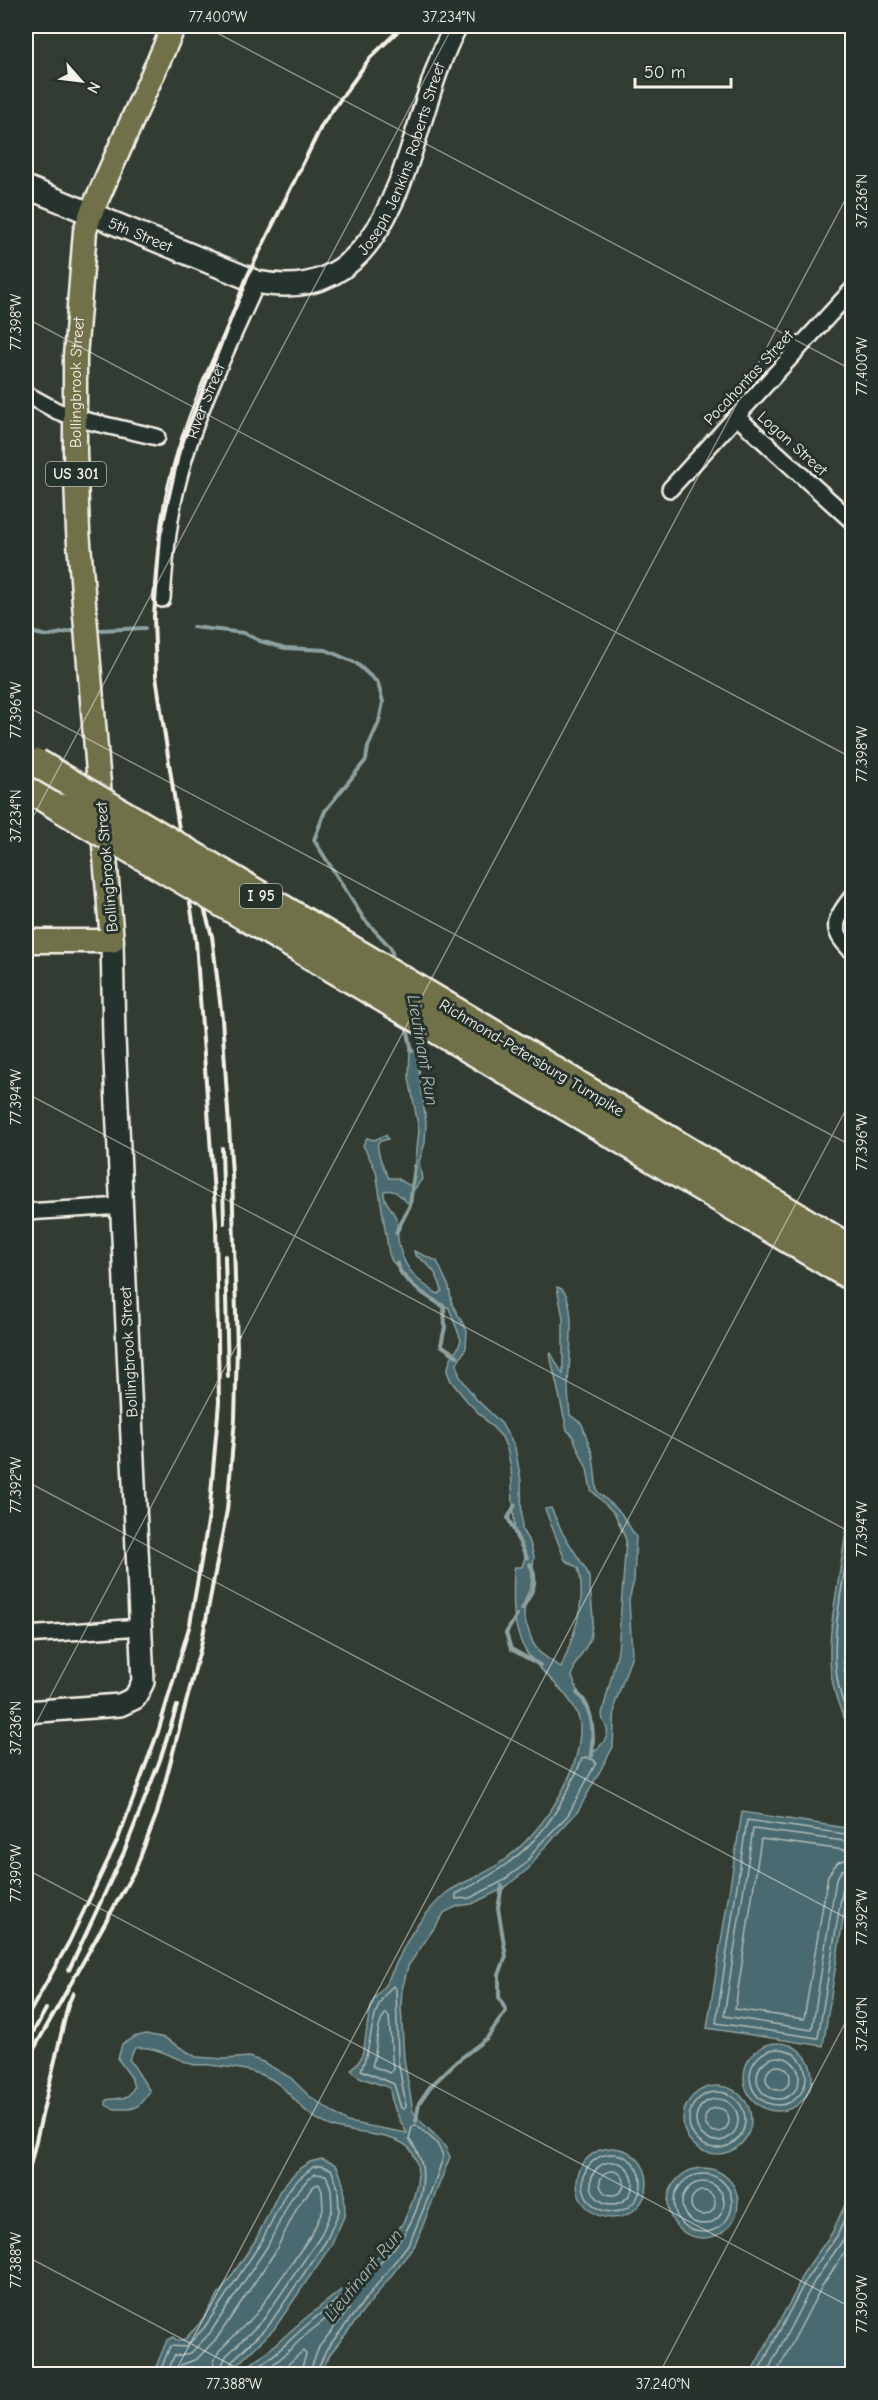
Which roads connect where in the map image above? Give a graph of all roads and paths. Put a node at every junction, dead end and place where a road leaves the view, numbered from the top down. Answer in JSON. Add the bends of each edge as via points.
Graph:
{"nodes":[{"id":1,"x":174,"y":26,"type":"edge"},
{"id":2,"x":456,"y":26,"type":"edge"},
{"id":3,"x":26,"y":186,"type":"edge"},
{"id":4,"x":91,"y":213,"type":"junction"},
{"id":5,"x":257,"y":282,"type":"junction"},
{"id":6,"x":852,"y":290,"type":"edge"},
{"id":7,"x":26,"y":394,"type":"edge"},
{"id":8,"x":737,"y":417,"type":"junction"},
{"id":9,"x":75,"y":418,"type":"junction"},
{"id":10,"x":158,"y":437,"type":"dead end"},
{"id":11,"x":670,"y":489,"type":"dead end"},
{"id":12,"x":852,"y":521,"type":"edge"},
{"id":13,"x":162,"y":599,"type":"dead end"},
{"id":14,"x":29,"y":769,"type":"edge"},
{"id":15,"x":852,"y":897,"type":"edge"},
{"id":16,"x":26,"y":941,"type":"edge"},
{"id":17,"x":112,"y":941,"type":"junction"},
{"id":18,"x":852,"y":951,"type":"edge"},
{"id":19,"x":477,"y":1039,"type":"junction"},
{"id":20,"x":122,"y":1206,"type":"junction"},
{"id":21,"x":26,"y":1212,"type":"edge"},
{"id":22,"x":849,"y":1266,"type":"edge"},
{"id":23,"x":141,"y":1627,"type":"junction"},
{"id":24,"x":26,"y":1635,"type":"edge"},
{"id":25,"x":26,"y":1712,"type":"edge"}],
"edges":[{"from":1,"to":4,"type":"main road","name":"Bollingbrook Street","number":"US 301"},
{"from":2,"to":5,"type":"street","name":"Joseph Jenkins Roberts Street","via":[[438,64],[407,162],[371,242],[360,255],[330,275],[308,283],[290,286]]},
{"from":3,"to":4,"type":"street","name":"5th Street"},
{"from":4,"to":5,"type":"street","name":"5th Street"},
{"from":4,"to":9,"type":"main road","name":"Bollingbrook Street","number":"US 301","via":[[85,231],[75,357]]},
{"from":5,"to":13,"type":"street","name":"River Street","via":[[185,455],[170,517]]},
{"from":6,"to":8,"type":"street","name":"Pocahontas Street"},
{"from":7,"to":9,"type":"street"},
{"from":8,"to":11,"type":"street","name":"Pocahontas Street"},
{"from":8,"to":12,"type":"street","name":"Logan Street"},
{"from":9,"to":10,"type":"street"},
{"from":9,"to":17,"type":"main road","name":"Bollingbrook Street","number":"US 301","via":[[78,531]]},
{"from":14,"to":19,"type":"highway","name":"Richmond-Petersburg Turnpike","number":"I 95","bridge":true},
{"from":14,"to":19,"type":"highway","name":"Richmond-Petersburg Turnpike","number":"I 95","bridge":true,"via":[[61,808]]},
{"from":15,"to":18,"type":"street","via":[[839,914],[836,929]]},
{"from":16,"to":17,"type":"main road"},
{"from":17,"to":20,"type":"street","name":"Bollingbrook Street"},
{"from":19,"to":22,"type":"highway","name":"Richmond-Petersburg Turnpike","number":"I 95"},
{"from":20,"to":21,"type":"street"},
{"from":20,"to":23,"type":"street","name":"Bollingbrook Street"},
{"from":23,"to":24,"type":"street"},
{"from":23,"to":25,"type":"street","name":"Bollingbrook Street","via":[[142,1682],[140,1691],[128,1703]]}]}
